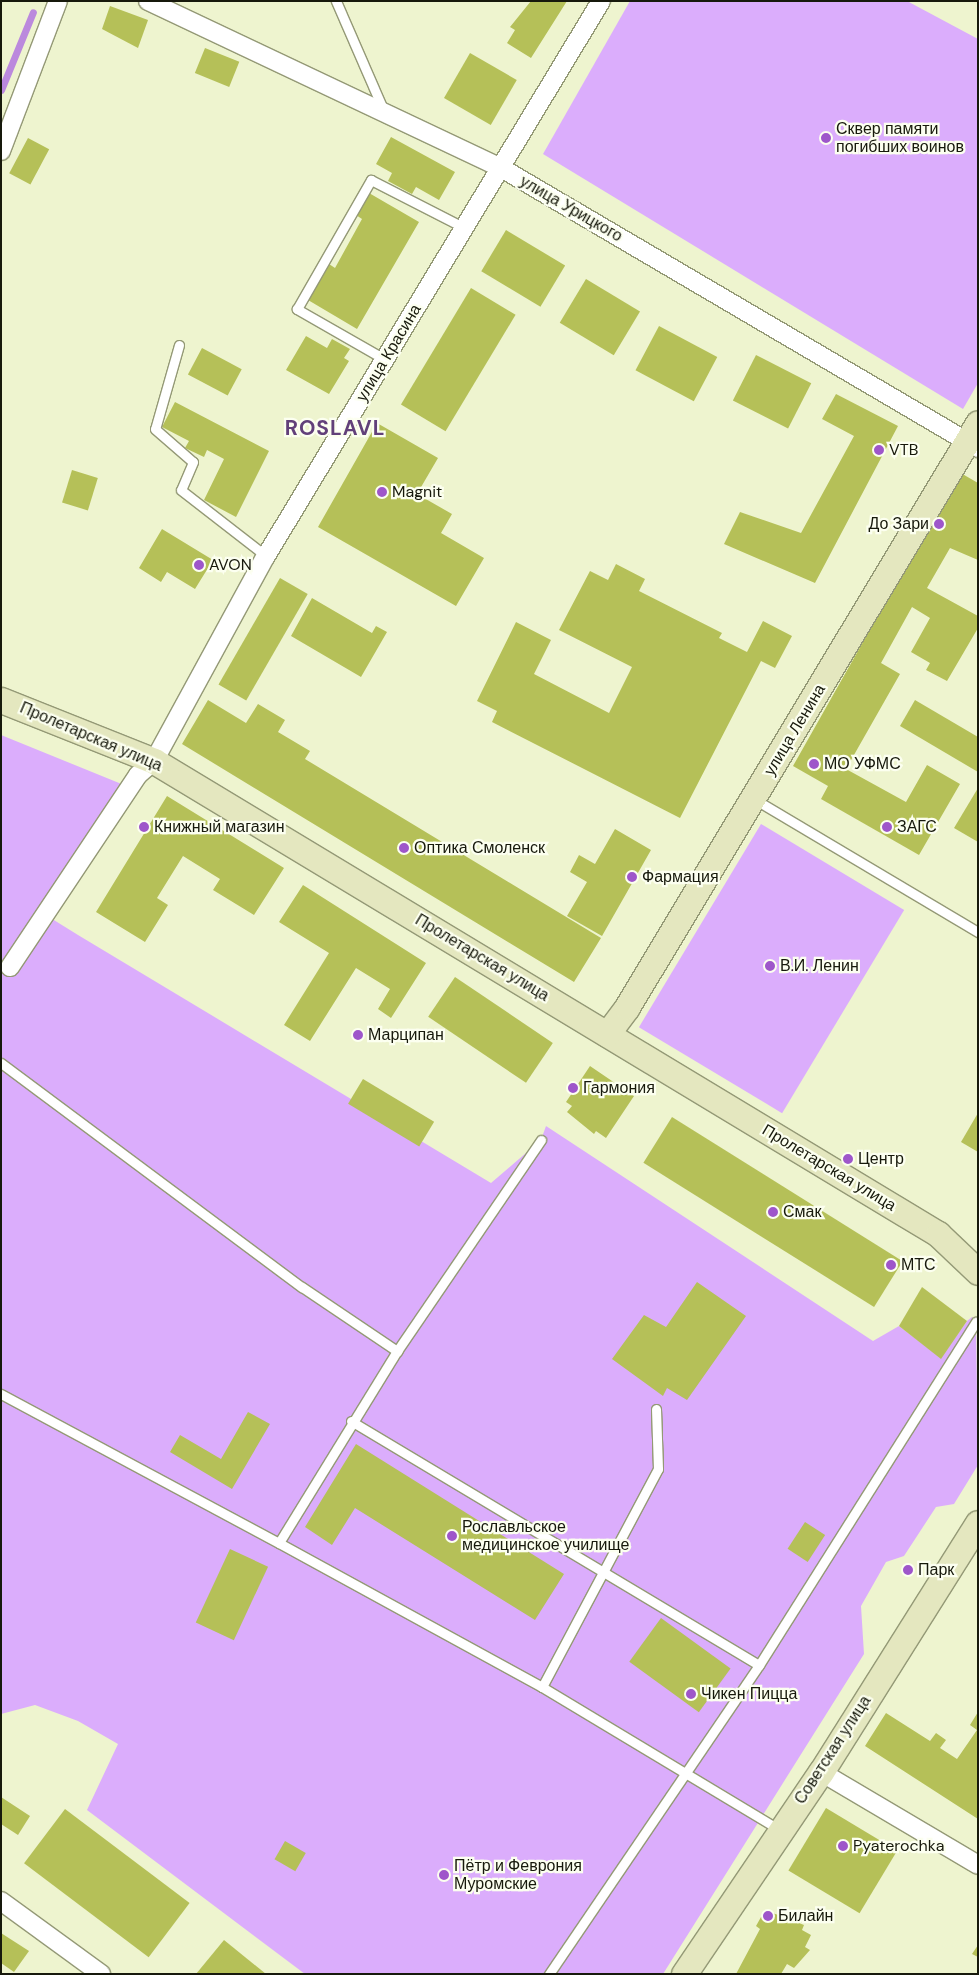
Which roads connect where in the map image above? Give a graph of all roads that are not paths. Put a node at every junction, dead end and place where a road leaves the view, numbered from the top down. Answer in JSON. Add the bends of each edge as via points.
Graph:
{"nodes":[{"id":1,"x":58,"y":1,"type":"edge"},
{"id":2,"x":148,"y":1,"type":"edge"},
{"id":3,"x":336,"y":1,"type":"edge"},
{"id":4,"x":601,"y":1,"type":"edge"},
{"id":5,"x":383,"y":109,"type":"junction"},
{"id":6,"x":1,"y":151,"type":"edge"},
{"id":7,"x":503,"y":169,"type":"junction"},
{"id":8,"x":464,"y":228,"type":"junction"},
{"id":9,"x":179,"y":345,"type":"dead end"},
{"id":10,"x":386,"y":360,"type":"junction"},
{"id":11,"x":974,"y":438,"type":"edge"},
{"id":12,"x":266,"y":556,"type":"junction"},
{"id":13,"x":1,"y":700,"type":"edge"},
{"id":14,"x":154,"y":761,"type":"junction"},
{"id":15,"x":754,"y":799,"type":"junction"},
{"id":16,"x":978,"y":932,"type":"edge"},
{"id":17,"x":10,"y":967,"type":"dead end"},
{"id":18,"x":607,"y":1034,"type":"junction"},
{"id":19,"x":1,"y":1063,"type":"edge"},
{"id":20,"x":541,"y":1140,"type":"dead end"},
{"id":21,"x":950,"y":1242,"type":"junction"},
{"id":22,"x":978,"y":1262,"type":"edge"},
{"id":23,"x":978,"y":1272,"type":"edge"},
{"id":24,"x":976,"y":1322,"type":"dead end"},
{"id":25,"x":397,"y":1351,"type":"junction"},
{"id":26,"x":1,"y":1394,"type":"edge"},
{"id":27,"x":656,"y":1409,"type":"dead end"},
{"id":28,"x":351,"y":1421,"type":"junction"},
{"id":29,"x":978,"y":1523,"type":"edge"},
{"id":30,"x":278,"y":1543,"type":"junction"},
{"id":31,"x":604,"y":1570,"type":"junction"},
{"id":32,"x":759,"y":1665,"type":"junction"},
{"id":33,"x":542,"y":1688,"type":"junction"},
{"id":34,"x":821,"y":1772,"type":"junction"},
{"id":35,"x":687,"y":1774,"type":"junction"},
{"id":36,"x":780,"y":1830,"type":"junction"},
{"id":37,"x":978,"y":1865,"type":"edge"},
{"id":38,"x":1,"y":1901,"type":"edge"},
{"id":39,"x":101,"y":1974,"type":"edge"},
{"id":40,"x":549,"y":1974,"type":"edge"},
{"id":41,"x":684,"y":1974,"type":"edge"}],
"edges":[{"from":1,"to":6,"type":"street"},
{"from":2,"to":5,"type":"street","name":"улица Урицкого"},
{"from":3,"to":5,"type":"lane"},
{"from":4,"to":7,"type":"street","name":"улица Красина"},
{"from":5,"to":7,"type":"street","name":"улица Урицкого"},
{"from":7,"to":8,"type":"street","name":"улица Красина"},
{"from":7,"to":11,"type":"street","name":"улица Урицкого"},
{"from":8,"to":10,"type":"street","name":"улица Красина"},
{"from":8,"to":10,"type":"lane","via":[[371,180],[297,309]]},
{"from":9,"to":12,"type":"lane","via":[[155,429],[193,462],[181,490]]},
{"from":10,"to":12,"type":"street","name":"улица Красина"},
{"from":11,"to":15,"type":"main road","name":"улица Ленина"},
{"from":12,"to":14,"type":"street","name":"улица Красина"},
{"from":13,"to":14,"type":"main road","name":"Пролетарская улица"},
{"from":14,"to":17,"type":"street","name":"улица Красина","via":[[138,775]]},
{"from":14,"to":18,"type":"main road","name":"Пролетарская улица"},
{"from":15,"to":16,"type":"lane"},
{"from":15,"to":18,"type":"main road","name":"улица Ленина"},
{"from":18,"to":21,"type":"main road","name":"Пролетарская улица"},
{"from":19,"to":25,"type":"lane","via":[[302,1287]]},
{"from":20,"to":25,"type":"lane"},
{"from":21,"to":22,"type":"main road","name":"Пролетарская улица"},
{"from":21,"to":23,"type":"main road","name":"Пролетарская улица"},
{"from":24,"to":32,"type":"lane"},
{"from":25,"to":28,"type":"lane"},
{"from":26,"to":30,"type":"lane"},
{"from":27,"to":31,"type":"lane","via":[[658,1468]]},
{"from":28,"to":30,"type":"lane"},
{"from":28,"to":31,"type":"lane"},
{"from":29,"to":34,"type":"main road","name":"Советская улица"},
{"from":30,"to":33,"type":"lane"},
{"from":31,"to":32,"type":"lane"},
{"from":31,"to":33,"type":"lane"},
{"from":32,"to":35,"type":"lane"},
{"from":33,"to":35,"type":"lane"},
{"from":34,"to":36,"type":"main road","name":"Советская улица"},
{"from":34,"to":37,"type":"street"},
{"from":35,"to":36,"type":"lane"},
{"from":35,"to":40,"type":"lane"},
{"from":36,"to":41,"type":"main road","name":"Советская улица"},
{"from":38,"to":39,"type":"street"}]}
